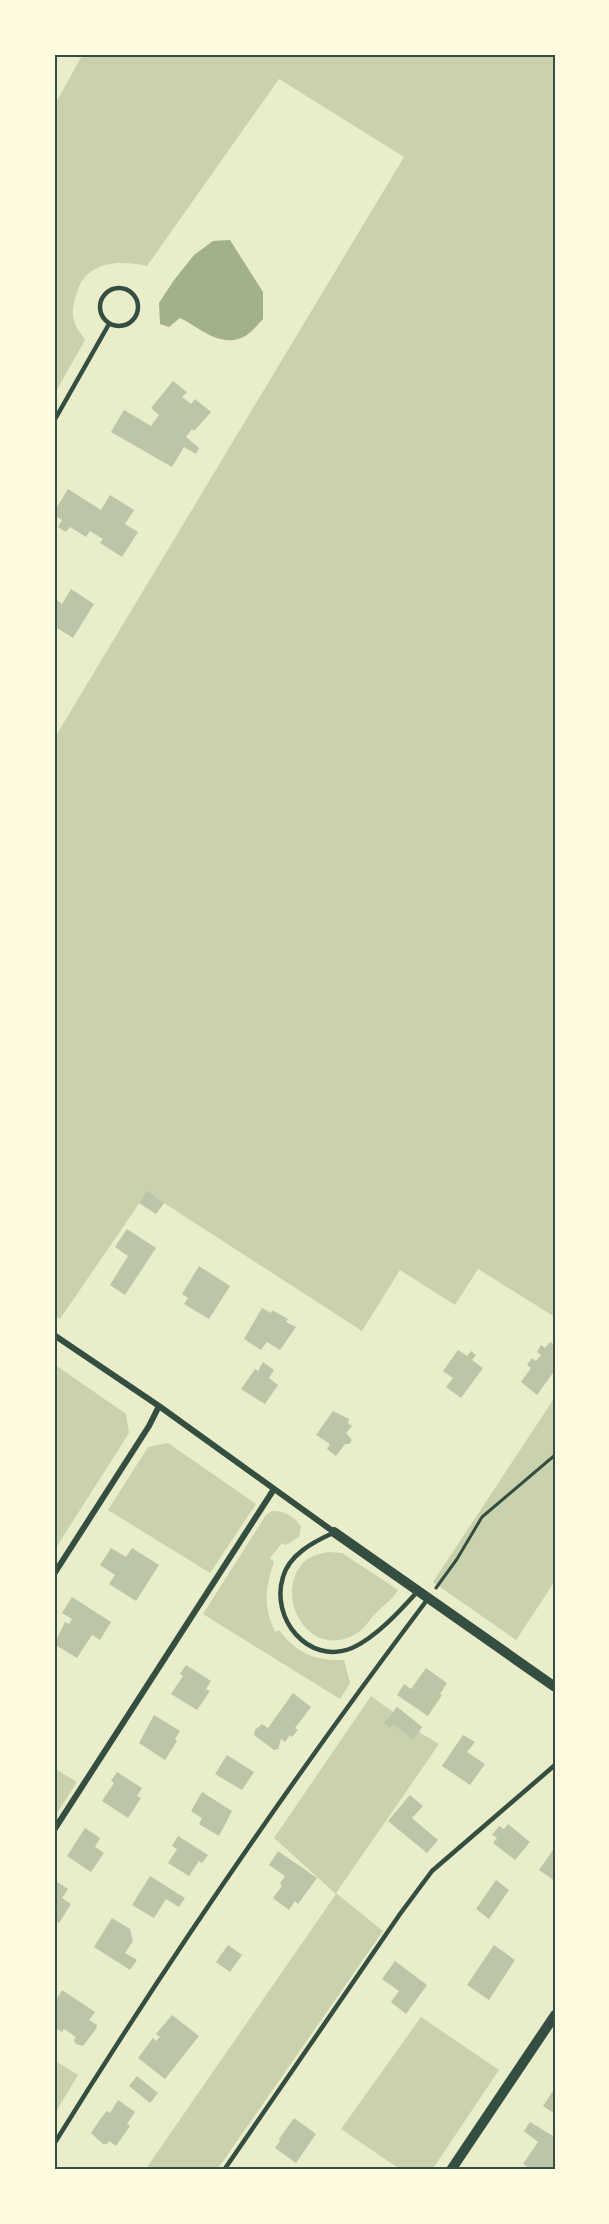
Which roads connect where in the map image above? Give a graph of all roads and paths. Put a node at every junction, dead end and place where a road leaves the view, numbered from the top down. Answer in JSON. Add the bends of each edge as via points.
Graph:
{"nodes":[{"id":1,"x":109,"y":324,"type":"junction"},
{"id":2,"x":54,"y":421,"type":"edge"},
{"id":3,"x":54,"y":1335,"type":"edge"},
{"id":4,"x":159,"y":1406,"type":"junction"},
{"id":5,"x":555,"y":1455,"type":"edge"},
{"id":6,"x":274,"y":1489,"type":"junction"},
{"id":7,"x":334,"y":1532,"type":"junction"},
{"id":8,"x":54,"y":1574,"type":"edge"},
{"id":9,"x":417,"y":1592,"type":"junction"},
{"id":10,"x":428,"y":1599,"type":"junction"},
{"id":11,"x":555,"y":1687,"type":"edge"},
{"id":12,"x":555,"y":1765,"type":"edge"},
{"id":13,"x":54,"y":1830,"type":"edge"},
{"id":14,"x":555,"y":2015,"type":"edge"},
{"id":15,"x":54,"y":2144,"type":"edge"},
{"id":16,"x":224,"y":2170,"type":"edge"},
{"id":17,"x":451,"y":2170,"type":"edge"}],
"edges":[{"from":1,"to":1,"type":"lane","via":[[100,311],[104,295],[118,288],[130,291],[138,302],[137,315],[122,327]]},
{"from":1,"to":2,"type":"lane"},
{"from":3,"to":4,"type":"street"},
{"from":4,"to":6,"type":"street"},
{"from":4,"to":8,"type":"street"},
{"from":5,"to":10,"type":"path","via":[[482,1517]]},
{"from":6,"to":7,"type":"street"},
{"from":6,"to":13,"type":"street"},
{"from":7,"to":9,"type":"street"},
{"from":7,"to":9,"type":"lane","via":[[297,1555],[283,1576],[283,1614],[302,1641],[324,1652],[351,1648],[375,1633]]},
{"from":9,"to":10,"type":"street"},
{"from":10,"to":11,"type":"street"},
{"from":10,"to":15,"type":"lane","via":[[337,1721],[207,1909]]},
{"from":12,"to":16,"type":"lane","via":[[432,1871]]},
{"from":14,"to":17,"type":"street"}]}
